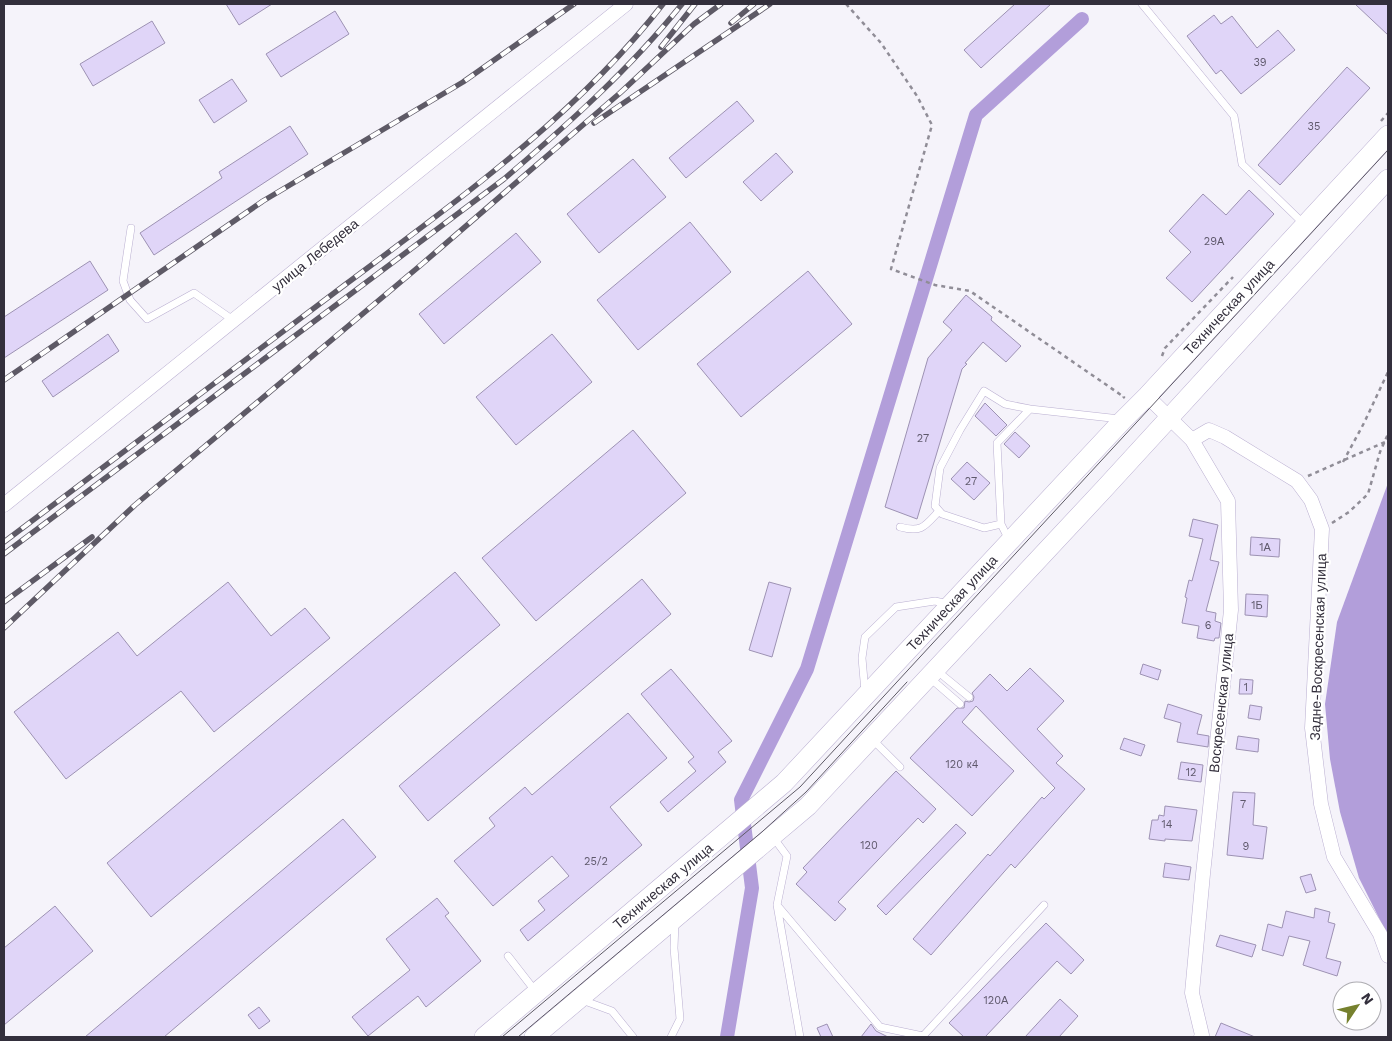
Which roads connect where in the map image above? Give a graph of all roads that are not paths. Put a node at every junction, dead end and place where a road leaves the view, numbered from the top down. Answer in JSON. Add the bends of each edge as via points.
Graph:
{"nodes":[{"id":1,"x":626,"y":4,"type":"edge"},
{"id":2,"x":1142,"y":4,"type":"edge"},
{"id":3,"x":1388,"y":135,"type":"edge"},
{"id":4,"x":1388,"y":179,"type":"edge"},
{"id":5,"x":1305,"y":225,"type":"junction"},
{"id":6,"x":131,"y":228,"type":"dead end"},
{"id":7,"x":234,"y":320,"type":"junction"},
{"id":8,"x":1147,"y":396,"type":"junction"},
{"id":9,"x":1030,"y":409,"type":"junction"},
{"id":10,"x":1169,"y":418,"type":"junction"},
{"id":11,"x":1114,"y":419,"type":"junction"},
{"id":12,"x":1192,"y":440,"type":"junction"},
{"id":13,"x":4,"y":505,"type":"edge"},
{"id":14,"x":939,"y":511,"type":"junction"},
{"id":15,"x":1002,"y":524,"type":"junction"},
{"id":16,"x":900,"y":527,"type":"dead end"},
{"id":17,"x":1010,"y":542,"type":"junction"},
{"id":18,"x":951,"y":605,"type":"junction"},
{"id":19,"x":932,"y":673,"type":"junction"},
{"id":20,"x":865,"y":696,"type":"junction"},
{"id":21,"x":969,"y":697,"type":"dead end"},
{"id":22,"x":960,"y":704,"type":"dead end"},
{"id":23,"x":872,"y":738,"type":"junction"},
{"id":24,"x":900,"y":767,"type":"dead end"},
{"id":25,"x":769,"y":840,"type":"junction"},
{"id":26,"x":782,"y":880,"type":"junction"},
{"id":27,"x":788,"y":887,"type":"dead end"},
{"id":28,"x":777,"y":905,"type":"junction"},
{"id":29,"x":1044,"y":905,"type":"dead end"},
{"id":30,"x":675,"y":918,"type":"junction"},
{"id":31,"x":508,"y":956,"type":"dead end"},
{"id":32,"x":1388,"y":956,"type":"edge"},
{"id":33,"x":537,"y":993,"type":"junction"},
{"id":34,"x":579,"y":999,"type":"junction"},
{"id":35,"x":557,"y":1018,"type":"junction"},
{"id":36,"x":484,"y":1037,"type":"edge"},
{"id":37,"x":534,"y":1037,"type":"edge"},
{"id":38,"x":633,"y":1037,"type":"edge"},
{"id":39,"x":671,"y":1037,"type":"edge"},
{"id":40,"x":800,"y":1037,"type":"edge"},
{"id":41,"x":1201,"y":1037,"type":"edge"}],
"edges":[{"from":1,"to":7,"type":"street","name":"улица Лебедева"},
{"from":2,"to":5,"type":"lane","via":[[1234,116],[1242,164]]},
{"from":3,"to":5,"type":"main road","name":"Техническая улица"},
{"from":4,"to":10,"type":"main road"},
{"from":5,"to":8,"type":"main road","name":"Техническая улица"},
{"from":6,"to":7,"type":"lane","via":[[123,281],[130,300],[147,319],[194,293]]},
{"from":7,"to":13,"type":"street","name":"улица Лебедева"},
{"from":8,"to":10,"type":"street","name":"Воскресенская улица"},
{"from":8,"to":11,"type":"main road","name":"Техническая улица"},
{"from":9,"to":11,"type":"lane"},
{"from":9,"to":14,"type":"lane","via":[[1005,404],[984,391],[940,468],[935,506]]},
{"from":9,"to":15,"type":"lane","via":[[997,443]]},
{"from":10,"to":12,"type":"street","name":"Воскресенская улица"},
{"from":10,"to":19,"type":"main road"},
{"from":11,"to":17,"type":"main road","name":"Техническая улица"},
{"from":12,"to":32,"type":"street","name":"Задне-Воскресенская улица","via":[[1209,430],[1225,437],[1297,481],[1311,500],[1322,529],[1312,728],[1321,804],[1334,857],[1380,934]]},
{"from":12,"to":41,"type":"street","name":"Воскресенская улица","via":[[1228,501],[1231,610],[1192,993]]},
{"from":14,"to":15,"type":"lane","via":[[984,528]]},
{"from":14,"to":16,"type":"lane","via":[[923,528],[911,530]]},
{"from":15,"to":17,"type":"lane"},
{"from":17,"to":18,"type":"main road","name":"Техническая улица"},
{"from":18,"to":20,"type":"main road","name":"Техническая улица"},
{"from":18,"to":20,"type":"lane","via":[[935,601],[896,606],[865,637],[862,658]]},
{"from":19,"to":21,"type":"lane"},
{"from":19,"to":22,"type":"lane"},
{"from":19,"to":23,"type":"main road"},
{"from":20,"to":33,"type":"main road","name":"Техническая улица","via":[[784,783]]},
{"from":23,"to":24,"type":"lane"},
{"from":23,"to":25,"type":"main road","via":[[808,806]]},
{"from":25,"to":26,"type":"lane","via":[[787,856]]},
{"from":25,"to":30,"type":"main road"},
{"from":26,"to":27,"type":"lane"},
{"from":26,"to":28,"type":"lane"},
{"from":28,"to":29,"type":"lane","via":[[880,1027],[923,1036]]},
{"from":28,"to":40,"type":"lane"},
{"from":30,"to":34,"type":"main road"},
{"from":30,"to":39,"type":"lane","via":[[680,1019]]},
{"from":31,"to":33,"type":"lane"},
{"from":33,"to":35,"type":"main road"},
{"from":33,"to":36,"type":"main road","name":"Техническая улица"},
{"from":34,"to":35,"type":"main road"},
{"from":34,"to":38,"type":"lane","via":[[612,1011]]},
{"from":35,"to":37,"type":"main road"}]}
